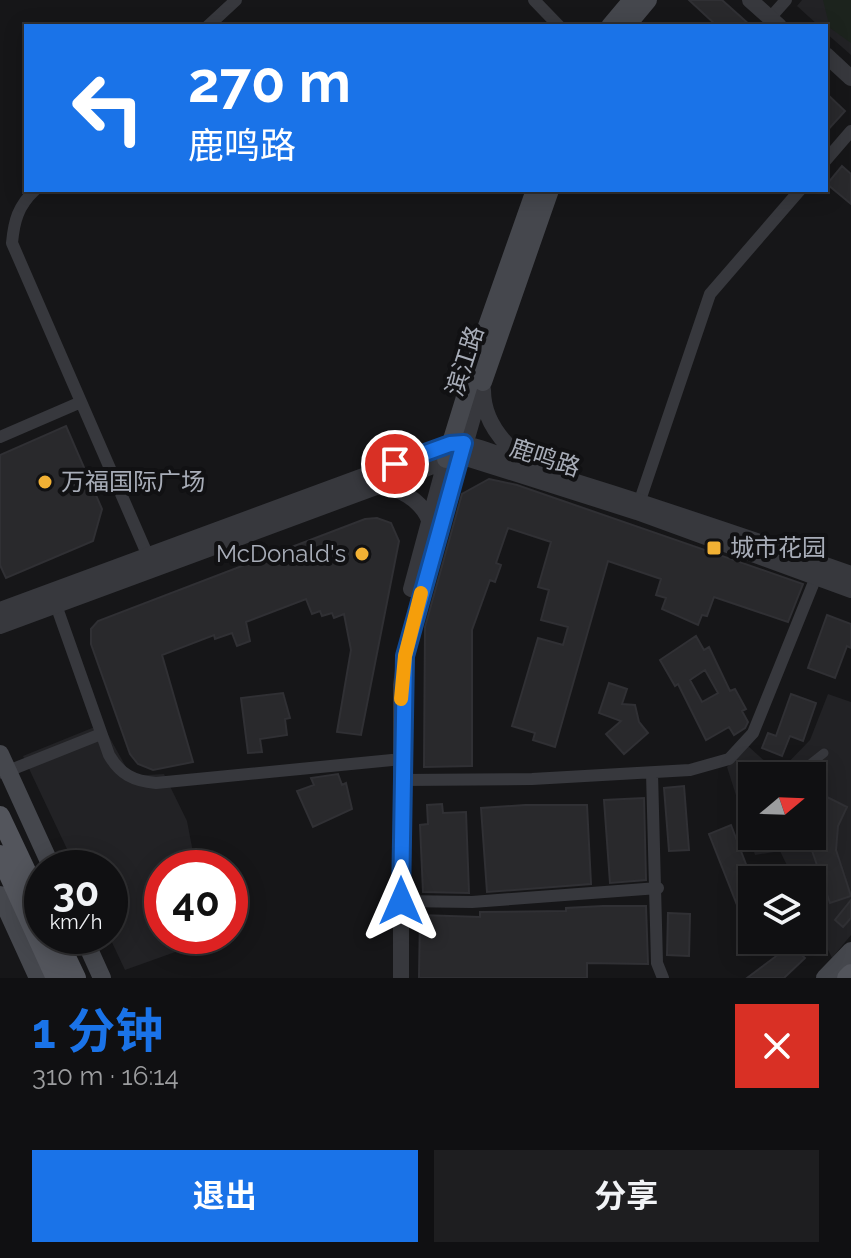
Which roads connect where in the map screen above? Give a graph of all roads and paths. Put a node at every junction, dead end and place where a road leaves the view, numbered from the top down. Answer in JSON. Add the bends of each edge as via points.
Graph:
{"nodes":[{"id":1,"x":236,"y":0,"type":"edge"},
{"id":2,"x":534,"y":0,"type":"edge"},
{"id":3,"x":632,"y":0,"type":"edge"},
{"id":4,"x":648,"y":0,"type":"edge"},
{"id":5,"x":750,"y":0,"type":"edge"},
{"id":6,"x":776,"y":11,"type":"edge"},
{"id":7,"x":210,"y":24,"type":"edge"},
{"id":8,"x":557,"y":24,"type":"edge"},
{"id":9,"x":612,"y":24,"type":"edge"},
{"id":10,"x":628,"y":24,"type":"edge"},
{"id":11,"x":792,"y":24,"type":"edge"},
{"id":12,"x":828,"y":57,"type":"edge"},
{"id":13,"x":828,"y":71,"type":"edge"},
{"id":14,"x":851,"y":78,"type":"edge"},
{"id":15,"x":851,"y":91,"type":"edge"},
{"id":16,"x":851,"y":131,"type":"edge"},
{"id":17,"x":840,"y":144,"type":"junction"},
{"id":18,"x":851,"y":153,"type":"edge"},
{"id":19,"x":828,"y":158,"type":"edge"},
{"id":20,"x":33,"y":192,"type":"edge"},
{"id":21,"x":534,"y":192,"type":"edge"},
{"id":22,"x":549,"y":192,"type":"edge"},
{"id":23,"x":798,"y":192,"type":"edge"},
{"id":24,"x":483,"y":382,"type":"junction"},
{"id":25,"x":81,"y":402,"type":"junction"},
{"id":26,"x":0,"y":437,"type":"edge"},
{"id":27,"x":455,"y":450,"type":"junction"},
{"id":28,"x":534,"y":469,"type":"junction"},
{"id":29,"x":364,"y":489,"type":"junction"},
{"id":30,"x":638,"y":506,"type":"junction"},
{"id":31,"x":429,"y":520,"type":"junction"},
{"id":32,"x":148,"y":556,"type":"junction"},
{"id":33,"x":851,"y":574,"type":"edge"},
{"id":34,"x":816,"y":577,"type":"junction"},
{"id":35,"x":851,"y":590,"type":"edge"},
{"id":36,"x":56,"y":605,"type":"junction"},
{"id":37,"x":0,"y":610,"type":"edge"},
{"id":38,"x":0,"y":626,"type":"edge"},
{"id":39,"x":101,"y":734,"type":"junction"},
{"id":40,"x":824,"y":753,"type":"dead end"},
{"id":41,"x":392,"y":760,"type":"junction"},
{"id":42,"x":813,"y":762,"type":"edge"},
{"id":43,"x":3,"y":766,"type":"edge"},
{"id":44,"x":652,"y":773,"type":"junction"},
{"id":45,"x":401,"y":780,"type":"junction"},
{"id":46,"x":0,"y":816,"type":"edge"},
{"id":47,"x":43,"y":850,"type":"edge"},
{"id":48,"x":0,"y":855,"type":"edge"},
{"id":49,"x":24,"y":867,"type":"edge"},
{"id":50,"x":658,"y":888,"type":"junction"},
{"id":51,"x":0,"y":895,"type":"edge"},
{"id":52,"x":401,"y":901,"type":"junction"},
{"id":53,"x":851,"y":951,"type":"edge"},
{"id":54,"x":65,"y":954,"type":"edge"},
{"id":55,"x":91,"y":954,"type":"edge"},
{"id":56,"x":38,"y":978,"type":"edge"},
{"id":57,"x":56,"y":978,"type":"edge"},
{"id":58,"x":76,"y":978,"type":"edge"},
{"id":59,"x":102,"y":978,"type":"edge"},
{"id":60,"x":390,"y":978,"type":"edge"},
{"id":61,"x":401,"y":978,"type":"edge"},
{"id":62,"x":663,"y":978,"type":"edge"},
{"id":63,"x":825,"y":978,"type":"edge"}],
"edges":[{"from":1,"to":7,"type":"street"},
{"from":2,"to":8,"type":"street"},
{"from":3,"to":9,"type":"main road"},
{"from":4,"to":10,"type":"main road"},
{"from":5,"to":6,"type":"street"},
{"from":6,"to":11,"type":"street"},
{"from":12,"to":14,"type":"street"},
{"from":13,"to":15,"type":"street"},
{"from":16,"to":17,"type":"street"},
{"from":17,"to":18,"type":"street"},
{"from":17,"to":19,"type":"street"},
{"from":20,"to":25,"type":"street","via":[[14,221],[12,243]]},
{"from":21,"to":27,"type":"main road","name":"滨江路"},
{"from":22,"to":24,"type":"main road","name":"滨江路"},
{"from":23,"to":30,"type":"street","via":[[710,294]]},
{"from":24,"to":27,"type":"street","name":"滨江路"},
{"from":24,"to":28,"type":"street","via":[[484,407],[494,429]]},
{"from":25,"to":26,"type":"street"},
{"from":25,"to":32,"type":"street"},
{"from":27,"to":28,"type":"street","name":"鹿鸣路"},
{"from":27,"to":29,"type":"street"},
{"from":27,"to":30,"type":"street","name":"鹿鸣路"},
{"from":27,"to":31,"type":"street","name":"滨江路"},
{"from":27,"to":32,"type":"street"},
{"from":27,"to":45,"type":"street","name":"滨江路","via":[[405,656]]},
{"from":28,"to":30,"type":"street","name":"鹿鸣路"},
{"from":29,"to":31,"type":"street","via":[[397,488]]},
{"from":29,"to":36,"type":"street"},
{"from":30,"to":33,"type":"street","name":"鹿鸣路"},
{"from":30,"to":34,"type":"street","name":"鹿鸣路"},
{"from":31,"to":41,"type":"street","name":"滨江路","via":[[395,657]]},
{"from":32,"to":37,"type":"street"},
{"from":34,"to":35,"type":"street","name":"鹿鸣路"},
{"from":34,"to":44,"type":"street","via":[[758,723],[743,747],[718,764]]},
{"from":36,"to":38,"type":"street"},
{"from":36,"to":39,"type":"street"},
{"from":39,"to":41,"type":"street","via":[[115,766],[144,782]]},
{"from":39,"to":43,"type":"street"},
{"from":40,"to":42,"type":"street"},
{"from":41,"to":60,"type":"street","name":"滨江路"},
{"from":43,"to":47,"type":"main road"},
{"from":44,"to":45,"type":"street"},
{"from":44,"to":50,"type":"street"},
{"from":45,"to":52,"type":"street","name":"滨江路"},
{"from":46,"to":49,"type":"main road"},
{"from":48,"to":57,"type":"main road"},
{"from":50,"to":52,"type":"street","via":[[472,902]]},
{"from":50,"to":62,"type":"street","via":[[657,963]]},
{"from":51,"to":56,"type":"main road"},
{"from":52,"to":61,"type":"street","name":"滨江路"},
{"from":53,"to":63,"type":"main road"},
{"from":54,"to":58,"type":"main road"},
{"from":55,"to":59,"type":"main road"}]}
